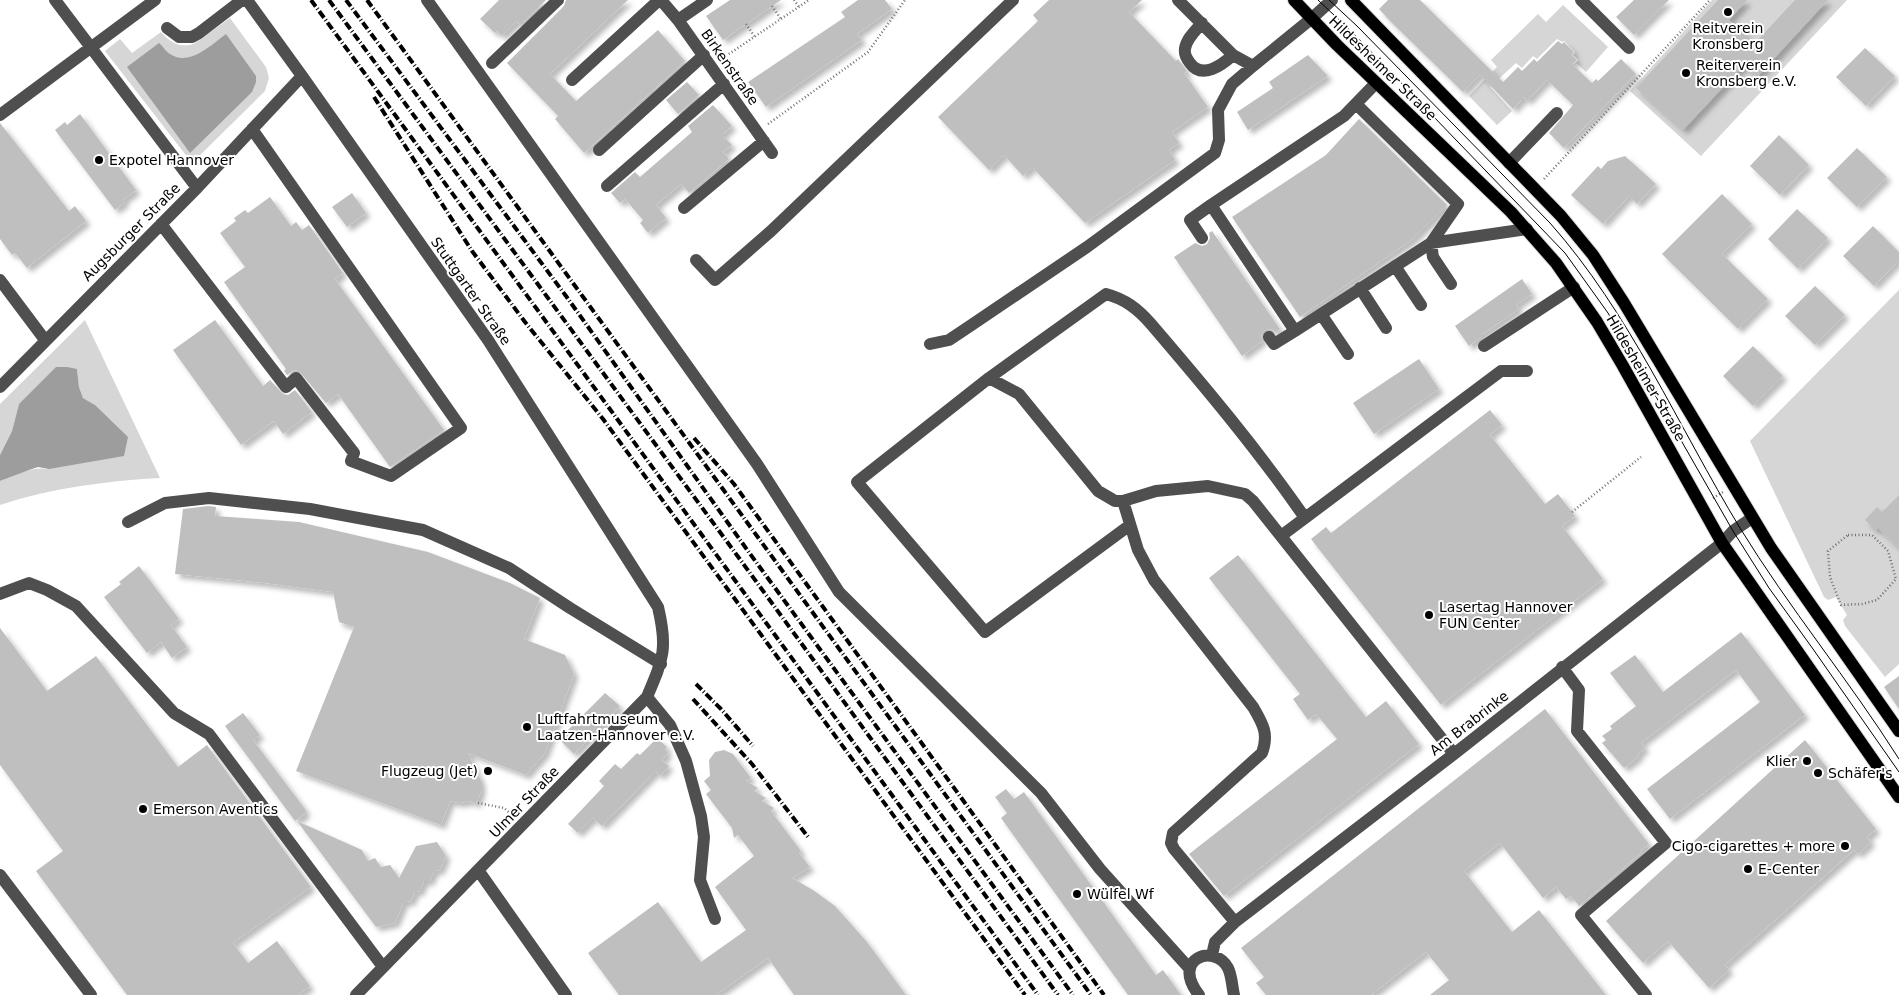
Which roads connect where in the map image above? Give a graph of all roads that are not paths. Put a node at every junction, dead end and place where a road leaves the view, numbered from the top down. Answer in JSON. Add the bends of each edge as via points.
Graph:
{"nodes":[{"id":1,"x":55,"y":0,"type":"edge"},
{"id":2,"x":155,"y":0,"type":"edge"},
{"id":3,"x":242,"y":0,"type":"edge"},
{"id":4,"x":246,"y":0,"type":"edge"},
{"id":5,"x":427,"y":0,"type":"edge"},
{"id":6,"x":558,"y":0,"type":"edge"},
{"id":7,"x":660,"y":0,"type":"edge"},
{"id":8,"x":706,"y":0,"type":"edge"},
{"id":9,"x":1014,"y":0,"type":"edge"},
{"id":10,"x":1178,"y":0,"type":"edge"},
{"id":11,"x":1294,"y":0,"type":"edge"},
{"id":12,"x":1332,"y":0,"type":"edge"},
{"id":13,"x":1351,"y":0,"type":"edge"},
{"id":14,"x":1581,"y":0,"type":"edge"},
{"id":15,"x":1311,"y":19,"type":"junction"},
{"id":16,"x":678,"y":20,"type":"junction"},
{"id":17,"x":1202,"y":23,"type":"junction"},
{"id":18,"x":167,"y":28,"type":"dead end"},
{"id":19,"x":91,"y":48,"type":"junction"},
{"id":20,"x":1629,"y":48,"type":"dead end"},
{"id":21,"x":704,"y":55,"type":"junction"},
{"id":22,"x":1233,"y":55,"type":"junction"},
{"id":23,"x":492,"y":63,"type":"dead end"},
{"id":24,"x":1254,"y":66,"type":"junction"},
{"id":25,"x":302,"y":76,"type":"junction"},
{"id":26,"x":572,"y":80,"type":"dead end"},
{"id":27,"x":1376,"y":83,"type":"junction"},
{"id":28,"x":724,"y":84,"type":"junction"},
{"id":29,"x":1356,"y":104,"type":"junction"},
{"id":30,"x":1556,"y":113,"type":"dead end"},
{"id":31,"x":0,"y":116,"type":"edge"},
{"id":32,"x":252,"y":129,"type":"junction"},
{"id":33,"x":760,"y":136,"type":"junction"},
{"id":34,"x":599,"y":150,"type":"dead end"},
{"id":35,"x":772,"y":153,"type":"dead end"},
{"id":36,"x":1509,"y":163,"type":"junction"},
{"id":37,"x":607,"y":186,"type":"dead end"},
{"id":38,"x":196,"y":188,"type":"junction"},
{"id":39,"x":1211,"y":205,"type":"junction"},
{"id":40,"x":684,"y":208,"type":"dead end"},
{"id":41,"x":160,"y":224,"type":"junction"},
{"id":42,"x":1527,"y":229,"type":"junction"},
{"id":43,"x":1202,"y":238,"type":"dead end"},
{"id":44,"x":1430,"y":243,"type":"junction"},
{"id":45,"x":696,"y":260,"type":"dead end"},
{"id":46,"x":1395,"y":266,"type":"junction"},
{"id":47,"x":0,"y":280,"type":"edge"},
{"id":48,"x":1451,"y":284,"type":"dead end"},
{"id":49,"x":1574,"y":287,"type":"junction"},
{"id":50,"x":1360,"y":288,"type":"junction"},
{"id":51,"x":1421,"y":305,"type":"dead end"},
{"id":52,"x":1321,"y":314,"type":"junction"},
{"id":53,"x":1386,"y":328,"type":"dead end"},
{"id":54,"x":1295,"y":330,"type":"junction"},
{"id":55,"x":1269,"y":337,"type":"dead end"},
{"id":56,"x":45,"y":340,"type":"junction"},
{"id":57,"x":930,"y":344,"type":"dead end"},
{"id":58,"x":1484,"y":346,"type":"dead end"},
{"id":59,"x":1348,"y":354,"type":"dead end"},
{"id":60,"x":1528,"y":371,"type":"dead end"},
{"id":61,"x":989,"y":378,"type":"junction"},
{"id":62,"x":0,"y":387,"type":"edge"},
{"id":63,"x":1123,"y":501,"type":"junction"},
{"id":64,"x":1305,"y":518,"type":"junction"},
{"id":65,"x":1752,"y":518,"type":"junction"},
{"id":66,"x":128,"y":522,"type":"dead end"},
{"id":67,"x":1130,"y":525,"type":"junction"},
{"id":68,"x":1282,"y":536,"type":"junction"},
{"id":69,"x":1722,"y":543,"type":"junction"},
{"id":70,"x":0,"y":594,"type":"edge"},
{"id":71,"x":658,"y":607,"type":"joint"},
{"id":72,"x":661,"y":664,"type":"junction"},
{"id":73,"x":1562,"y":668,"type":"junction"},
{"id":74,"x":647,"y":697,"type":"junction"},
{"id":75,"x":1899,"y":731,"type":"edge"},
{"id":76,"x":1454,"y":754,"type":"junction"},
{"id":77,"x":1899,"y":797,"type":"edge"},
{"id":78,"x":478,"y":870,"type":"junction"},
{"id":79,"x":0,"y":875,"type":"edge"},
{"id":80,"x":715,"y":919,"type":"dead end"},
{"id":81,"x":1235,"y":922,"type":"junction"},
{"id":82,"x":1212,"y":956,"type":"junction"},
{"id":83,"x":383,"y":967,"type":"junction"},
{"id":84,"x":1189,"y":968,"type":"junction"},
{"id":85,"x":91,"y":995,"type":"edge"},
{"id":86,"x":356,"y":995,"type":"edge"},
{"id":87,"x":566,"y":995,"type":"edge"},
{"id":88,"x":1198,"y":995,"type":"edge"},
{"id":89,"x":1234,"y":995,"type":"edge"},
{"id":90,"x":1646,"y":995,"type":"edge"}],
"edges":[{"from":1,"to":19,"type":"street"},
{"from":2,"to":19,"type":"street"},
{"from":3,"to":18,"type":"street","via":[[192,36],[179,37]]},
{"from":4,"to":25,"type":"street","name":"Stuttgarter Straße"},
{"from":5,"to":84,"type":"street","via":[[757,464],[839,592],[1041,793],[1100,869]]},
{"from":6,"to":23,"type":"street"},
{"from":7,"to":16,"type":"street","name":"Birkenstraße"},
{"from":7,"to":26,"type":"street"},
{"from":8,"to":16,"type":"street"},
{"from":9,"to":45,"type":"street","via":[[771,231],[715,280]]},
{"from":10,"to":17,"type":"street"},
{"from":11,"to":15,"type":"main road","name":"Hildesheimer Straße"},
{"from":12,"to":15,"type":"street","name":"Hildesheimer Straße"},
{"from":13,"to":36,"type":"main road","name":"Hildesheimer Straße"},
{"from":14,"to":20,"type":"street"},
{"from":15,"to":24,"type":"street"},
{"from":15,"to":27,"type":"main road","name":"Hildesheimer Straße"},
{"from":16,"to":21,"type":"street","name":"Birkenstraße"},
{"from":17,"to":22,"type":"street"},
{"from":17,"to":22,"type":"street","via":[[1185,48],[1191,65],[1208,71],[1218,68]]},
{"from":19,"to":31,"type":"street"},
{"from":19,"to":38,"type":"street"},
{"from":21,"to":28,"type":"street","name":"Birkenstraße"},
{"from":21,"to":34,"type":"street"},
{"from":22,"to":24,"type":"street"},
{"from":24,"to":57,"type":"street","via":[[1232,84],[1218,110],[1215,153],[1087,247],[949,340]]},
{"from":25,"to":32,"type":"street","name":"Augsburger Straße"},
{"from":25,"to":71,"type":"street","name":"Stuttgarter Straße","via":[[488,340]]},
{"from":27,"to":29,"type":"street"},
{"from":27,"to":42,"type":"main road","name":"Hildesheimer Straße"},
{"from":28,"to":33,"type":"street","name":"Birkenstraße"},
{"from":28,"to":37,"type":"street"},
{"from":29,"to":39,"type":"street","via":[[1344,116]]},
{"from":29,"to":44,"type":"street","via":[[1458,204]]},
{"from":30,"to":36,"type":"street"},
{"from":32,"to":38,"type":"street","name":"Augsburger Straße"},
{"from":32,"to":41,"type":"street","via":[[461,428],[391,476],[351,461],[354,453],[296,378],[286,387]]},
{"from":33,"to":35,"type":"street","name":"Birkenstraße"},
{"from":33,"to":40,"type":"street"},
{"from":36,"to":65,"type":"main road","name":"Hildesheimer Straße","via":[[1561,216],[1593,256]]},
{"from":38,"to":41,"type":"street","name":"Augsburger Straße"},
{"from":39,"to":43,"type":"street","via":[[1190,220]]},
{"from":39,"to":54,"type":"street"},
{"from":41,"to":56,"type":"street","name":"Augsburger Straße"},
{"from":42,"to":44,"type":"street"},
{"from":42,"to":49,"type":"main road","name":"Hildesheimer Straße"},
{"from":44,"to":46,"type":"street"},
{"from":44,"to":48,"type":"street","via":[[1432,256]]},
{"from":46,"to":50,"type":"street"},
{"from":46,"to":51,"type":"street"},
{"from":47,"to":56,"type":"street"},
{"from":49,"to":58,"type":"street"},
{"from":49,"to":69,"type":"main road","name":"Hildesheimer Straße","via":[[1618,358]]},
{"from":50,"to":52,"type":"street"},
{"from":50,"to":53,"type":"street"},
{"from":52,"to":54,"type":"street"},
{"from":52,"to":59,"type":"street"},
{"from":54,"to":55,"type":"street","via":[[1274,344]]},
{"from":56,"to":62,"type":"street","name":"Augsburger Straße"},
{"from":60,"to":64,"type":"street","via":[[1501,371]]},
{"from":61,"to":63,"type":"street","via":[[1019,394],[1098,491],[1115,501]]},
{"from":61,"to":64,"type":"street","via":[[1106,294],[1120,297],[1139,310],[1229,416]]},
{"from":61,"to":67,"type":"street","via":[[857,482],[984,632]]},
{"from":63,"to":67,"type":"street"},
{"from":63,"to":68,"type":"street","via":[[1181,488],[1208,486],[1231,490],[1253,501]]},
{"from":64,"to":68,"type":"street"},
{"from":65,"to":69,"type":"street","name":"Am Brabrinke"},
{"from":65,"to":75,"type":"main road","name":"Hildesheimer Straße"},
{"from":66,"to":72,"type":"street","via":[[164,503],[209,498],[310,509],[423,530],[509,568]]},
{"from":67,"to":81,"type":"street","via":[[1138,550],[1154,580],[1253,707],[1267,735],[1262,753],[1173,833],[1171,843]]},
{"from":68,"to":76,"type":"street"},
{"from":69,"to":73,"type":"street","name":"Am Brabrinke"},
{"from":69,"to":77,"type":"main road","name":"Hildesheimer Straße"},
{"from":70,"to":83,"type":"street","via":[[29,583],[76,606],[174,713],[209,734]]},
{"from":71,"to":72,"type":"street","name":"Ulmer Straße","via":[[664,632]]},
{"from":72,"to":74,"type":"street","name":"Ulmer Straße"},
{"from":73,"to":76,"type":"street","name":"Am Brabrinke"},
{"from":73,"to":90,"type":"street","via":[[1579,690],[1578,731],[1666,844],[1581,915]]},
{"from":74,"to":78,"type":"street","name":"Ulmer Straße"},
{"from":74,"to":80,"type":"street","via":[[670,725],[686,761],[704,836],[700,880]]},
{"from":76,"to":81,"type":"street","name":"Am Brabrinke"},
{"from":78,"to":83,"type":"street","name":"Ulmer Straße"},
{"from":78,"to":87,"type":"street"},
{"from":79,"to":85,"type":"street"},
{"from":81,"to":82,"type":"street","name":"Am Brabrinke","via":[[1214,942]]},
{"from":82,"to":84,"type":"street","via":[[1198,958]]},
{"from":82,"to":89,"type":"street","via":[[1220,958],[1228,968]]},
{"from":83,"to":86,"type":"street","name":"Ulmer Straße"},
{"from":84,"to":88,"type":"street","via":[[1188,977]]}]}
